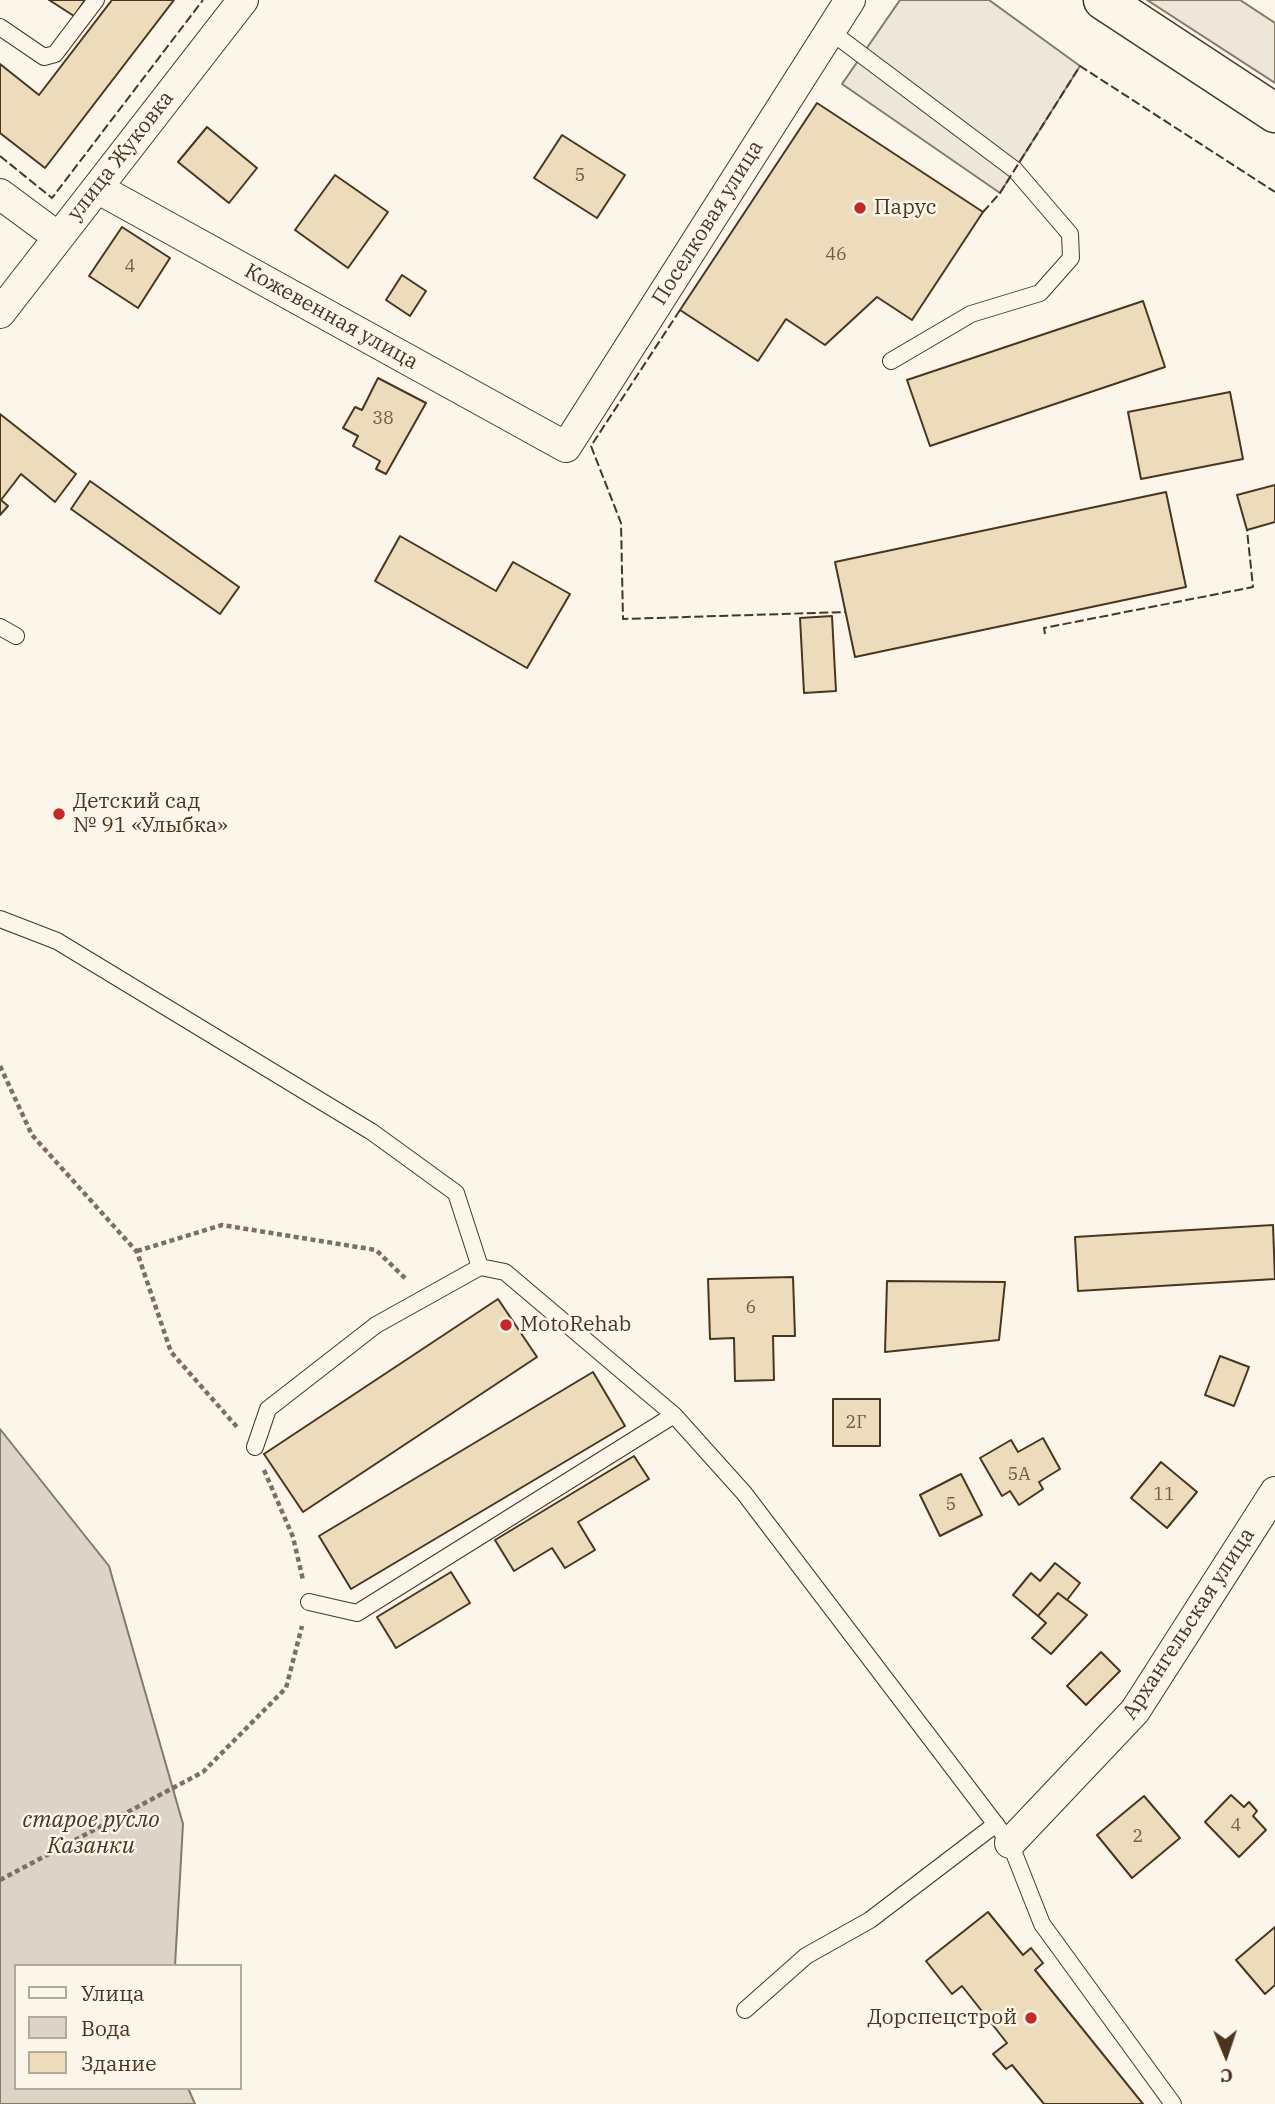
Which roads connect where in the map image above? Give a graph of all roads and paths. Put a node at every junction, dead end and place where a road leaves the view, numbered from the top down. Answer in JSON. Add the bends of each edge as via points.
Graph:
{"nodes":[{"id":1,"x":96,"y":0,"type":"edge"},
{"id":2,"x":243,"y":0,"type":"edge"},
{"id":3,"x":850,"y":0,"type":"edge"},
{"id":4,"x":1103,"y":0,"type":"edge"},
{"id":5,"x":0,"y":27,"type":"edge"},
{"id":6,"x":831,"y":31,"type":"junction"},
{"id":7,"x":1275,"y":113,"type":"edge"},
{"id":8,"x":97,"y":188,"type":"junction"},
{"id":9,"x":0,"y":194,"type":"edge"},
{"id":10,"x":58,"y":237,"type":"junction"},
{"id":11,"x":0,"y":313,"type":"edge"},
{"id":12,"x":891,"y":361,"type":"dead end"},
{"id":13,"x":566,"y":447,"type":"joint"},
{"id":14,"x":0,"y":627,"type":"edge"},
{"id":15,"x":16,"y":636,"type":"dead end"},
{"id":16,"x":0,"y":919,"type":"edge"},
{"id":17,"x":0,"y":1066,"type":"edge"},
{"id":18,"x":136,"y":1252,"type":"junction"},
{"id":19,"x":480,"y":1267,"type":"junction"},
{"id":20,"x":425,"y":1297,"type":"junction"},
{"id":21,"x":674,"y":1415,"type":"junction"},
{"id":22,"x":255,"y":1447,"type":"junction"},
{"id":23,"x":1275,"y":1492,"type":"edge"},
{"id":24,"x":309,"y":1602,"type":"junction"},
{"id":25,"x":1003,"y":1834,"type":"junction"},
{"id":26,"x":0,"y":1880,"type":"edge"},
{"id":27,"x":745,"y":2010,"type":"dead end"},
{"id":28,"x":1173,"y":2104,"type":"edge"}],
"edges":[{"from":1,"to":5,"type":"lane","via":[[55,54],[44,57]]},
{"from":2,"to":8,"type":"street","name":"улица Жуковка"},
{"from":3,"to":6,"type":"street","name":"Поселковая улица"},
{"from":4,"to":7,"type":"main road"},
{"from":6,"to":12,"type":"lane","via":[[1014,170],[1070,234],[1071,258],[1040,293],[971,314]]},
{"from":6,"to":13,"type":"street","name":"Поселковая улица"},
{"from":8,"to":10,"type":"street","name":"улица Жуковка"},
{"from":8,"to":13,"type":"street","name":"Кожевенная улица"},
{"from":9,"to":10,"type":"street"},
{"from":10,"to":11,"type":"street","name":"улица Жуковка"},
{"from":14,"to":15,"type":"lane"},
{"from":16,"to":19,"type":"lane","via":[[57,941],[372,1132],[456,1193]]},
{"from":17,"to":18,"type":"path","via":[[32,1135]]},
{"from":18,"to":20,"type":"path","via":[[222,1225],[376,1250]]},
{"from":18,"to":22,"type":"path","via":[[171,1352]]},
{"from":19,"to":20,"type":"lane"},
{"from":19,"to":21,"type":"lane","via":[[505,1272]]},
{"from":20,"to":22,"type":"lane","via":[[376,1325],[268,1409]]},
{"from":21,"to":24,"type":"lane","via":[[357,1613]]},
{"from":21,"to":25,"type":"lane","via":[[744,1493]]},
{"from":22,"to":24,"type":"path","via":[[293,1537]]},
{"from":23,"to":25,"type":"street","name":"Архангельская улица","via":[[1135,1712]]},
{"from":24,"to":26,"type":"path","via":[[286,1688],[203,1772]]},
{"from":25,"to":27,"type":"lane","via":[[806,1956]]},
{"from":25,"to":28,"type":"lane","via":[[1042,1924]]}]}
